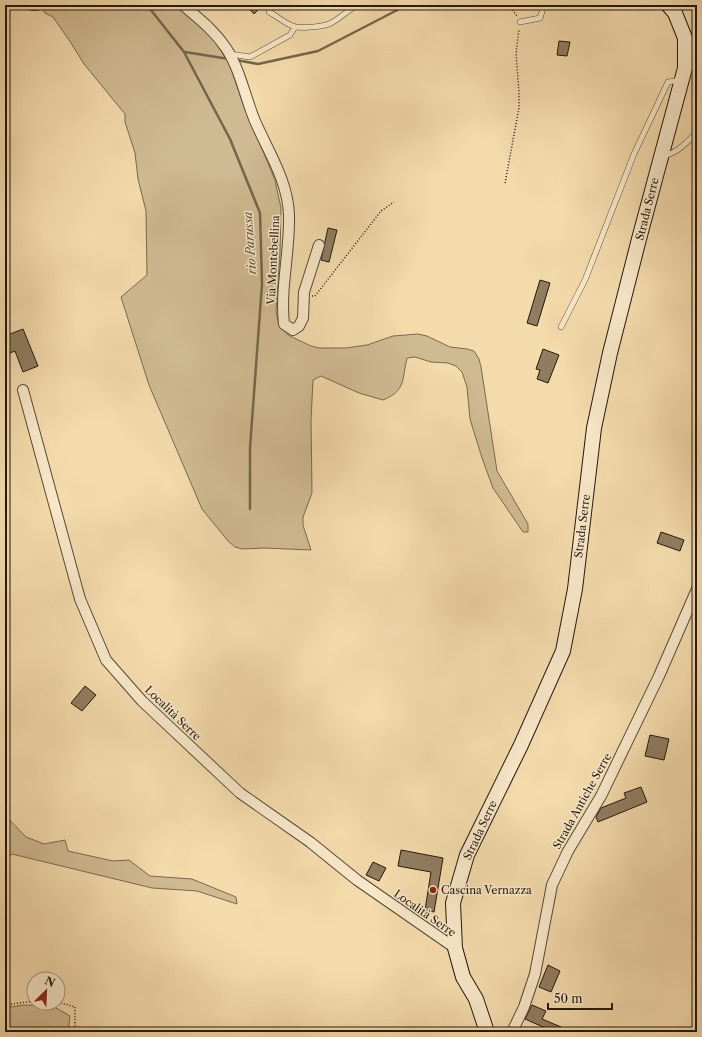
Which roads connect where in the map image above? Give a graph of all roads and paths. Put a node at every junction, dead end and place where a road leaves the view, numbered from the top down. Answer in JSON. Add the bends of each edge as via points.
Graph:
{"nodes":[{"id":1,"x":32,"y":5,"type":"edge"},
{"id":2,"x":37,"y":5,"type":"edge"},
{"id":3,"x":183,"y":5,"type":"edge"},
{"id":4,"x":359,"y":5,"type":"edge"},
{"id":5,"x":509,"y":5,"type":"edge"},
{"id":6,"x":544,"y":5,"type":"edge"},
{"id":7,"x":668,"y":5,"type":"edge"},
{"id":8,"x":269,"y":12,"type":"dead end"},
{"id":9,"x":520,"y":22,"type":"junction"},
{"id":10,"x":295,"y":27,"type":"junction"},
{"id":11,"x":229,"y":54,"type":"junction"},
{"id":12,"x":682,"y":80,"type":"junction"},
{"id":13,"x":697,"y":132,"type":"edge"},
{"id":14,"x":660,"y":156,"type":"junction"},
{"id":15,"x":505,"y":183,"type":"dead end"},
{"id":16,"x":394,"y":202,"type":"dead end"},
{"id":17,"x":319,"y":245,"type":"dead end"},
{"id":18,"x":304,"y":297,"type":"junction"},
{"id":19,"x":562,"y":327,"type":"dead end"},
{"id":20,"x":23,"y":390,"type":"dead end"},
{"id":21,"x":697,"y":589,"type":"edge"},
{"id":22,"x":455,"y":948,"type":"junction"},
{"id":23,"x":26,"y":1002,"type":"edge"},
{"id":24,"x":66,"y":1004,"type":"edge"},
{"id":25,"x":5,"y":1005,"type":"edge"},
{"id":26,"x":76,"y":1032,"type":"edge"},
{"id":27,"x":487,"y":1032,"type":"edge"},
{"id":28,"x":512,"y":1032,"type":"edge"}],
"edges":[{"from":1,"to":2,"type":"street"},
{"from":3,"to":11,"type":"street","name":"Via Montebellina","via":[[215,32]]},
{"from":4,"to":10,"type":"lane","via":[[349,8],[329,24]]},
{"from":5,"to":9,"type":"path"},
{"from":6,"to":9,"type":"lane","via":[[540,18]]},
{"from":7,"to":12,"type":"main road","name":"Strada Serre","via":[[675,13],[685,38],[685,68]]},
{"from":8,"to":10,"type":"lane"},
{"from":9,"to":15,"type":"path","via":[[516,54],[519,108]]},
{"from":10,"to":11,"type":"lane","via":[[290,35],[250,57]]},
{"from":11,"to":18,"type":"street","name":"Via Montebellina","via":[[254,120],[281,178],[289,214],[282,302],[284,324],[293,330],[299,326],[303,318]]},
{"from":12,"to":14,"type":"main road","name":"Strada Serre"},
{"from":12,"to":19,"type":"lane","via":[[668,82],[634,154],[585,280]]},
{"from":13,"to":14,"type":"lane","via":[[682,148],[670,155]]},
{"from":14,"to":22,"type":"main road","name":"Strada Serre","via":[[610,352],[594,428],[575,589],[563,651],[521,745],[467,855],[453,903]]},
{"from":16,"to":18,"type":"path","via":[[372,221],[315,296]]},
{"from":17,"to":18,"type":"street","name":"Via Montebellina"},
{"from":20,"to":22,"type":"street","name":"Località Serre","via":[[80,599],[106,660],[142,701],[240,793],[310,842],[357,880]]},
{"from":21,"to":28,"type":"street","name":"Strada Antiche Serre","via":[[659,676],[601,796],[568,851],[552,885],[535,974]]},
{"from":22,"to":27,"type":"main road","name":"Strada Serre","via":[[463,977],[476,999]]},
{"from":23,"to":25,"type":"path"},
{"from":24,"to":26,"type":"path","via":[[75,1007]]}]}
